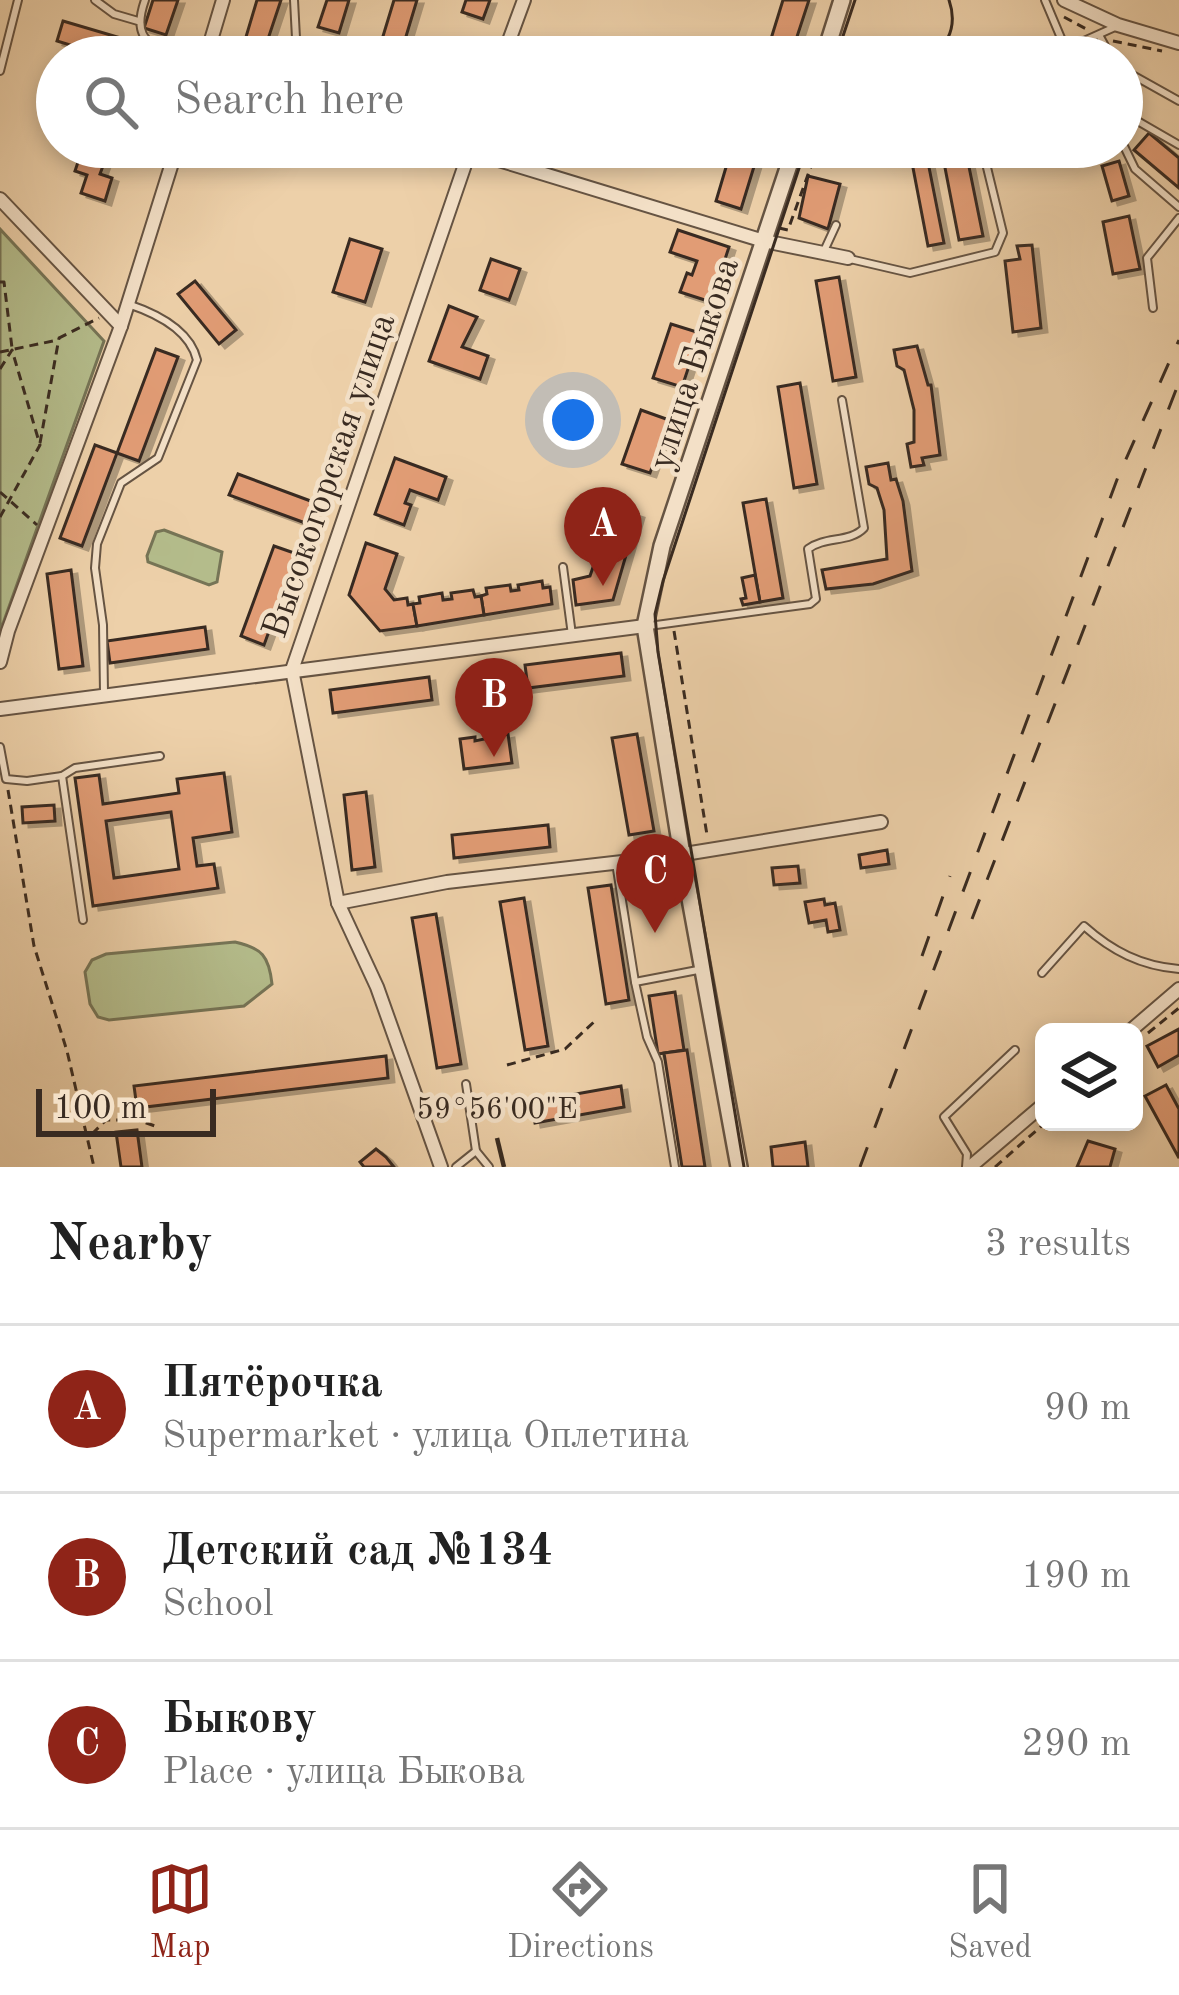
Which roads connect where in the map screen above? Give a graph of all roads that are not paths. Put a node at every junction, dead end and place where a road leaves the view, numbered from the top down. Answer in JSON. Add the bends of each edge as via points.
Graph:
{"nodes":[{"id":1,"x":18,"y":0,"type":"edge"},
{"id":2,"x":95,"y":0,"type":"edge"},
{"id":3,"x":145,"y":0,"type":"edge"},
{"id":4,"x":224,"y":0,"type":"edge"},
{"id":5,"x":294,"y":0,"type":"edge"},
{"id":6,"x":524,"y":0,"type":"edge"},
{"id":7,"x":842,"y":0,"type":"edge"},
{"id":8,"x":1045,"y":0,"type":"edge"},
{"id":9,"x":1064,"y":0,"type":"edge"},
{"id":10,"x":138,"y":21,"type":"junction"},
{"id":11,"x":1118,"y":25,"type":"junction"},
{"id":12,"x":1099,"y":35,"type":"edge"},
{"id":13,"x":146,"y":36,"type":"edge"},
{"id":14,"x":213,"y":36,"type":"edge"},
{"id":15,"x":296,"y":36,"type":"edge"},
{"id":16,"x":511,"y":36,"type":"edge"},
{"id":17,"x":831,"y":36,"type":"edge"},
{"id":18,"x":1060,"y":36,"type":"edge"},
{"id":19,"x":1179,"y":43,"type":"edge"},
{"id":20,"x":0,"y":71,"type":"edge"},
{"id":21,"x":1143,"y":81,"type":"edge"},
{"id":22,"x":1179,"y":101,"type":"edge"},
{"id":23,"x":1143,"y":124,"type":"edge"},
{"id":24,"x":1179,"y":145,"type":"edge"},
{"id":25,"x":170,"y":168,"type":"edge"},
{"id":26,"x":459,"y":168,"type":"edge"},
{"id":27,"x":538,"y":168,"type":"edge"},
{"id":28,"x":788,"y":168,"type":"edge"},
{"id":29,"x":987,"y":168,"type":"edge"},
{"id":30,"x":1135,"y":168,"type":"edge"},
{"id":31,"x":0,"y":199,"type":"edge"},
{"id":32,"x":1179,"y":207,"type":"edge"},
{"id":33,"x":1179,"y":218,"type":"edge"},
{"id":34,"x":836,"y":225,"type":"dead end"},
{"id":35,"x":767,"y":232,"type":"junction"},
{"id":36,"x":822,"y":254,"type":"junction"},
{"id":37,"x":848,"y":258,"type":"joint"},
{"id":38,"x":128,"y":304,"type":"junction"},
{"id":39,"x":1153,"y":308,"type":"dead end"},
{"id":40,"x":121,"y":326,"type":"junction"},
{"id":41,"x":842,"y":400,"type":"dead end"},
{"id":42,"x":563,"y":567,"type":"dead end"},
{"id":43,"x":645,"y":626,"type":"junction"},
{"id":44,"x":572,"y":635,"type":"junction"},
{"id":45,"x":0,"y":662,"type":"edge"},
{"id":46,"x":292,"y":670,"type":"junction"},
{"id":47,"x":104,"y":697,"type":"junction"},
{"id":48,"x":0,"y":709,"type":"edge"},
{"id":49,"x":0,"y":747,"type":"edge"},
{"id":50,"x":160,"y":756,"type":"dead end"},
{"id":51,"x":62,"y":776,"type":"junction"},
{"id":52,"x":881,"y":822,"type":"dead end"},
{"id":53,"x":682,"y":854,"type":"junction"},
{"id":54,"x":616,"y":862,"type":"junction"},
{"id":55,"x":338,"y":903,"type":"junction"},
{"id":56,"x":82,"y":920,"type":"dead end"},
{"id":57,"x":703,"y":969,"type":"junction"},
{"id":58,"x":1179,"y":969,"type":"edge"},
{"id":59,"x":1042,"y":973,"type":"dead end"},
{"id":60,"x":635,"y":982,"type":"junction"},
{"id":61,"x":1179,"y":989,"type":"edge"},
{"id":62,"x":1139,"y":1023,"type":"edge"},
{"id":63,"x":1016,"y":1050,"type":"dead end"},
{"id":64,"x":466,"y":1084,"type":"dead end"},
{"id":65,"x":1035,"y":1111,"type":"edge"},
{"id":66,"x":476,"y":1151,"type":"junction"},
{"id":67,"x":441,"y":1167,"type":"edge"},
{"id":68,"x":456,"y":1167,"type":"edge"},
{"id":69,"x":489,"y":1167,"type":"edge"},
{"id":70,"x":675,"y":1167,"type":"edge"},
{"id":71,"x":739,"y":1167,"type":"edge"},
{"id":72,"x":968,"y":1167,"type":"edge"}],
"edges":[{"from":1,"to":20,"type":"lane"},
{"from":2,"to":10,"type":"lane"},
{"from":3,"to":10,"type":"lane"},
{"from":4,"to":14,"type":"street"},
{"from":5,"to":15,"type":"lane"},
{"from":6,"to":16,"type":"street"},
{"from":7,"to":17,"type":"street"},
{"from":8,"to":18,"type":"lane"},
{"from":9,"to":11,"type":"street"},
{"from":10,"to":13,"type":"lane"},
{"from":11,"to":12,"type":"lane"},
{"from":11,"to":19,"type":"street"},
{"from":21,"to":22,"type":"lane"},
{"from":23,"to":24,"type":"lane"},
{"from":25,"to":38,"type":"street"},
{"from":26,"to":46,"type":"street","name":"Высокогорская улица"},
{"from":27,"to":35,"type":"street"},
{"from":28,"to":35,"type":"street","name":"улица Быкова"},
{"from":29,"to":37,"type":"lane","via":[[1003,232],[995,252],[910,274]]},
{"from":30,"to":32,"type":"lane"},
{"from":31,"to":40,"type":"street"},
{"from":33,"to":39,"type":"lane","via":[[1147,258]]},
{"from":34,"to":36,"type":"lane"},
{"from":35,"to":36,"type":"street"},
{"from":35,"to":43,"type":"street","name":"улица Быкова","via":[[662,546]]},
{"from":36,"to":37,"type":"street"},
{"from":38,"to":40,"type":"street"},
{"from":38,"to":47,"type":"lane","via":[[184,337],[197,360],[158,458],[121,483],[97,544]]},
{"from":40,"to":45,"type":"street"},
{"from":41,"to":43,"type":"lane","via":[[864,528],[808,549],[816,599]]},
{"from":42,"to":44,"type":"lane"},
{"from":43,"to":44,"type":"street"},
{"from":43,"to":53,"type":"street","name":"улица Быкова"},
{"from":44,"to":46,"type":"street"},
{"from":46,"to":47,"type":"street"},
{"from":46,"to":55,"type":"street","name":"Высокогорская улица"},
{"from":47,"to":48,"type":"street"},
{"from":49,"to":51,"type":"lane","via":[[6,779]]},
{"from":50,"to":51,"type":"lane"},
{"from":51,"to":56,"type":"lane"},
{"from":52,"to":53,"type":"street"},
{"from":53,"to":54,"type":"street"},
{"from":53,"to":57,"type":"street","name":"улица Быкова"},
{"from":54,"to":55,"type":"street"},
{"from":54,"to":60,"type":"lane"},
{"from":55,"to":67,"type":"street","name":"Высокогорская улица"},
{"from":57,"to":60,"type":"lane"},
{"from":57,"to":71,"type":"street","name":"улица Быкова"},
{"from":58,"to":59,"type":"lane","via":[[1123,955],[1084,926]]},
{"from":60,"to":70,"type":"lane"},
{"from":61,"to":62,"type":"street"},
{"from":63,"to":72,"type":"lane","via":[[944,1117]]},
{"from":64,"to":66,"type":"lane"},
{"from":65,"to":72,"type":"street"},
{"from":66,"to":68,"type":"lane"},
{"from":66,"to":69,"type":"lane"}]}
